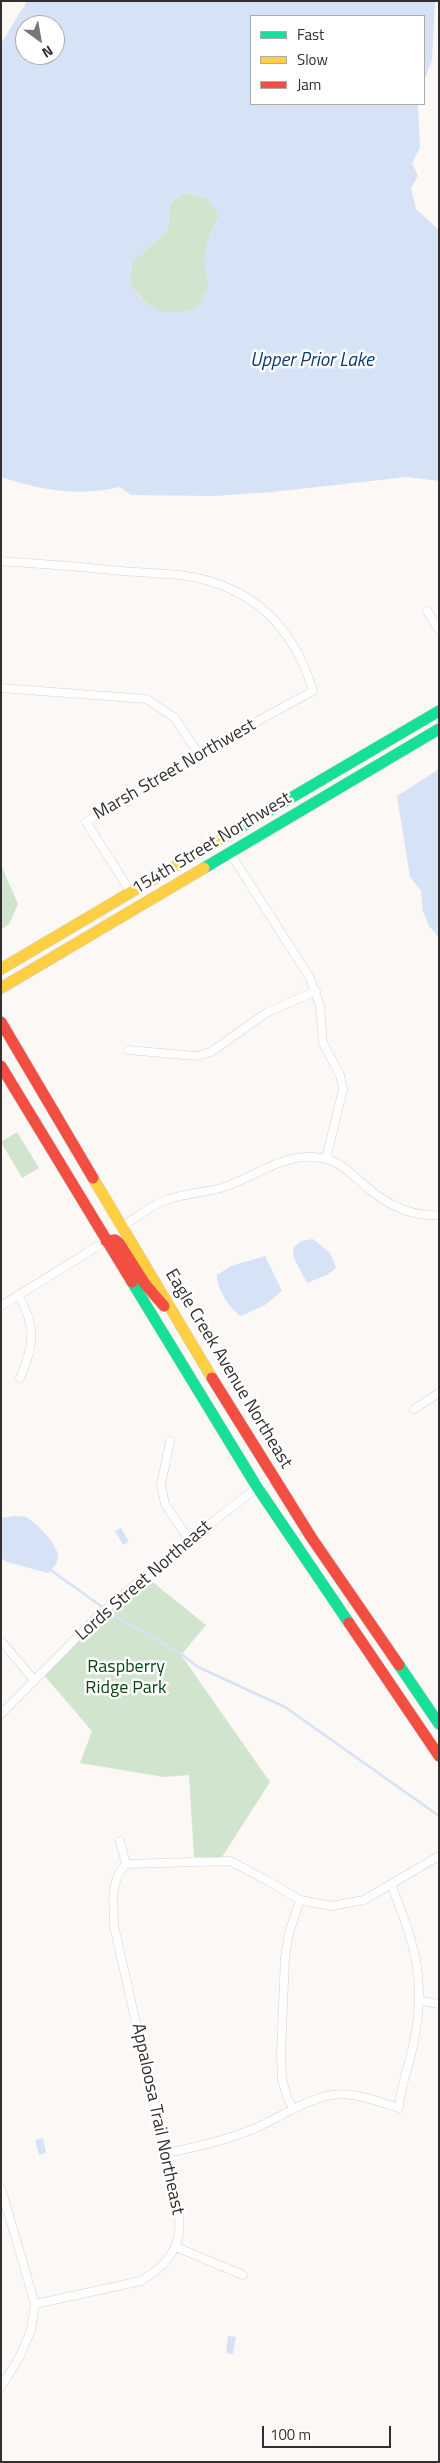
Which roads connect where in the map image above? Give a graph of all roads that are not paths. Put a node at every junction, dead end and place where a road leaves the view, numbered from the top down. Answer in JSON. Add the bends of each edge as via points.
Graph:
{"nodes":[{"id":1,"x":1,"y":561,"type":"edge"},
{"id":2,"x":428,"y":611,"type":"dead end"},
{"id":3,"x":439,"y":630,"type":"edge"},
{"id":4,"x":1,"y":688,"type":"edge"},
{"id":5,"x":439,"y":711,"type":"edge"},
{"id":6,"x":439,"y":729,"type":"edge"},
{"id":7,"x":198,"y":753,"type":"junction"},
{"id":8,"x":230,"y":853,"type":"junction"},
{"id":9,"x":132,"y":894,"type":"junction"},
{"id":10,"x":1,"y":969,"type":"edge"},
{"id":11,"x":1,"y":988,"type":"edge"},
{"id":12,"x":316,"y":991,"type":"junction"},
{"id":13,"x":1,"y":1022,"type":"edge"},
{"id":14,"x":128,"y":1050,"type":"dead end"},
{"id":15,"x":1,"y":1066,"type":"edge"},
{"id":16,"x":326,"y":1159,"type":"junction"},
{"id":17,"x":439,"y":1215,"type":"edge"},
{"id":18,"x":122,"y":1226,"type":"junction"},
{"id":19,"x":106,"y":1241,"type":"junction"},
{"id":20,"x":18,"y":1295,"type":"junction"},
{"id":21,"x":1,"y":1306,"type":"edge"},
{"id":22,"x":176,"y":1318,"type":"junction"},
{"id":23,"x":20,"y":1378,"type":"dead end"},
{"id":24,"x":439,"y":1393,"type":"edge"},
{"id":25,"x":414,"y":1409,"type":"dead end"},
{"id":26,"x":170,"y":1441,"type":"dead end"},
{"id":27,"x":272,"y":1476,"type":"junction"},
{"id":28,"x":257,"y":1487,"type":"junction"},
{"id":29,"x":189,"y":1540,"type":"junction"},
{"id":30,"x":1,"y":1641,"type":"edge"},
{"id":31,"x":35,"y":1681,"type":"junction"},
{"id":32,"x":1,"y":1714,"type":"edge"},
{"id":33,"x":439,"y":1724,"type":"edge"},
{"id":34,"x":439,"y":1756,"type":"edge"},
{"id":35,"x":120,"y":1841,"type":"dead end"},
{"id":36,"x":439,"y":1856,"type":"edge"},
{"id":37,"x":126,"y":1864,"type":"junction"},
{"id":38,"x":392,"y":1886,"type":"junction"},
{"id":39,"x":300,"y":1900,"type":"junction"},
{"id":40,"x":421,"y":2001,"type":"junction"},
{"id":41,"x":439,"y":2004,"type":"edge"},
{"id":42,"x":293,"y":2108,"type":"junction"},
{"id":43,"x":166,"y":2153,"type":"junction"},
{"id":44,"x":1,"y":2188,"type":"edge"},
{"id":45,"x":176,"y":2247,"type":"junction"},
{"id":46,"x":243,"y":2275,"type":"dead end"},
{"id":47,"x":35,"y":2304,"type":"junction"},
{"id":48,"x":1,"y":2387,"type":"edge"}],
"edges":[{"from":1,"to":7,"type":"street","name":"Marsh Street Northwest","via":[[187,576],[218,584],[260,605],[287,633],[305,663],[313,691]]},
{"from":2,"to":3,"type":"street"},
{"from":4,"to":7,"type":"street","via":[[146,700],[174,717]]},
{"from":5,"to":9,"type":"main road","name":"154th Street Northwest"},
{"from":6,"to":8,"type":"main road","name":"154th Street Northwest"},
{"from":7,"to":9,"type":"street","name":"Marsh Street Northwest","via":[[86,822]]},
{"from":8,"to":11,"type":"main road","name":"154th Street Northwest"},
{"from":8,"to":12,"type":"street"},
{"from":9,"to":10,"type":"main road","name":"154th Street Northwest"},
{"from":12,"to":14,"type":"street","via":[[266,1013],[211,1052],[196,1056]]},
{"from":12,"to":16,"type":"street","via":[[323,1043],[340,1075],[343,1089]]},
{"from":13,"to":18,"type":"main road","name":"Eagle Creek Avenue Northeast"},
{"from":15,"to":19,"type":"main road","name":"Eagle Creek Avenue Northeast"},
{"from":16,"to":17,"type":"street","via":[[348,1170],[394,1207],[429,1216]]},
{"from":16,"to":18,"type":"street","via":[[306,1157],[279,1162],[244,1181],[162,1202]]},
{"from":18,"to":22,"type":"main road","name":"Eagle Creek Avenue Northeast"},
{"from":19,"to":20,"type":"street"},
{"from":19,"to":22,"type":"main road","via":[[115,1240],[120,1244],[152,1294]]},
{"from":19,"to":28,"type":"main road","name":"Eagle Creek Avenue Northeast"},
{"from":20,"to":21,"type":"street"},
{"from":20,"to":23,"type":"street","via":[[32,1326],[28,1359]]},
{"from":22,"to":27,"type":"main road","name":"Eagle Creek Avenue Northeast"},
{"from":24,"to":25,"type":"street"},
{"from":26,"to":29,"type":"street","via":[[161,1485],[165,1504]]},
{"from":27,"to":28,"type":"street","name":"Lords Street Northeast"},
{"from":27,"to":33,"type":"main road","name":"Eagle Creek Avenue Northeast"},
{"from":28,"to":29,"type":"street","name":"Lords Street Northeast"},
{"from":28,"to":34,"type":"main road","name":"Eagle Creek Avenue Northeast"},
{"from":29,"to":31,"type":"street","name":"Lords Street Northeast","via":[[102,1612]]},
{"from":30,"to":31,"type":"street"},
{"from":31,"to":32,"type":"street","name":"Lords Street Northeast"},
{"from":35,"to":37,"type":"street"},
{"from":36,"to":38,"type":"street"},
{"from":37,"to":39,"type":"street","via":[[230,1861]]},
{"from":37,"to":43,"type":"street","name":"Appaloosa Trail Northeast","via":[[117,1873],[113,1890],[114,1926]]},
{"from":38,"to":39,"type":"street","via":[[364,1900],[330,1906]]},
{"from":38,"to":40,"type":"street","via":[[413,1942]]},
{"from":39,"to":42,"type":"street","via":[[285,1957],[281,2055],[282,2079]]},
{"from":40,"to":41,"type":"street"},
{"from":40,"to":42,"type":"street","via":[[410,2064],[400,2088],[399,2108],[360,2096],[332,2095]]},
{"from":42,"to":43,"type":"street","via":[[218,2143]]},
{"from":43,"to":45,"type":"street","name":"Appaloosa Trail Northeast","via":[[180,2230]]},
{"from":44,"to":47,"type":"street"},
{"from":45,"to":46,"type":"street"},
{"from":45,"to":47,"type":"street","via":[[156,2272],[141,2281]]},
{"from":47,"to":48,"type":"street","via":[[31,2330]]}]}
